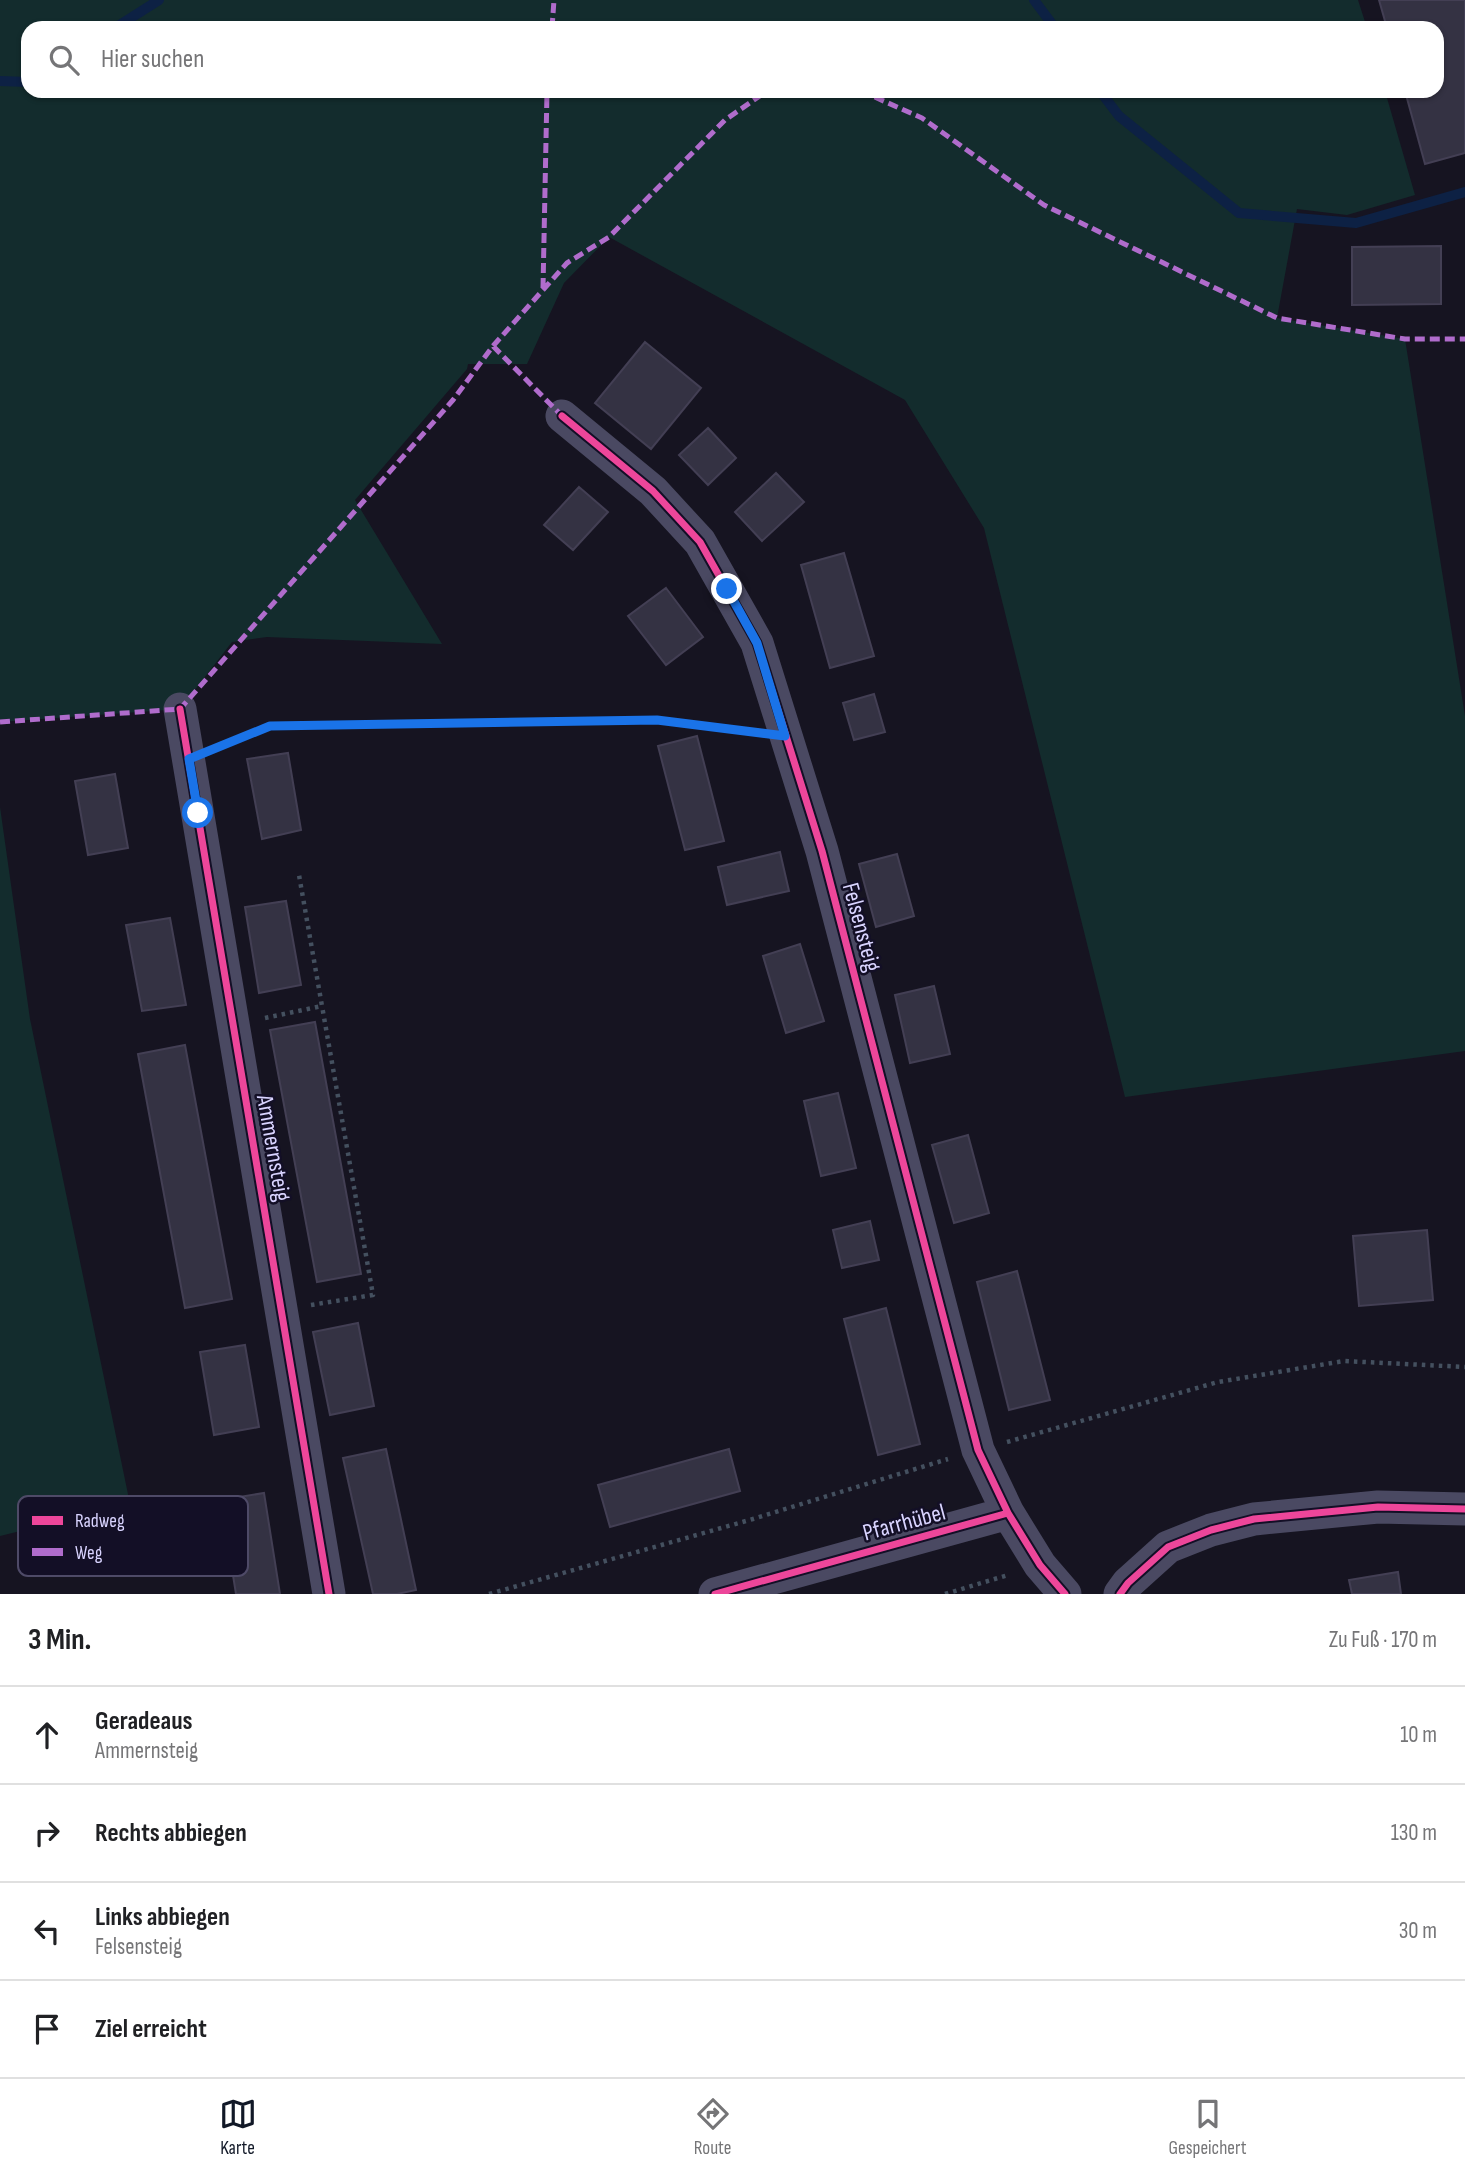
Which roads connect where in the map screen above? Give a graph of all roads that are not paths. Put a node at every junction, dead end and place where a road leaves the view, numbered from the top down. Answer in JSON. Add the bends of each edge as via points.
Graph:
{"nodes":[{"id":1,"x":562,"y":416,"type":"dead end"},
{"id":2,"x":180,"y":709,"type":"dead end"},
{"id":3,"x":1465,"y":1509,"type":"edge"},
{"id":4,"x":1008,"y":1513,"type":"junction"},
{"id":5,"x":329,"y":1594,"type":"edge"},
{"id":6,"x":715,"y":1594,"type":"edge"},
{"id":7,"x":1065,"y":1594,"type":"edge"},
{"id":8,"x":1120,"y":1594,"type":"edge"}],
"edges":[{"from":1,"to":4,"type":"street","name":"Felsensteig","via":[[653,491],[700,542],[757,643],[822,851],[978,1450]]},
{"from":2,"to":5,"type":"street","name":"Ammernsteig"},
{"from":3,"to":8,"type":"street","via":[[1378,1507],[1254,1519],[1168,1548]]},
{"from":4,"to":6,"type":"street","name":"Pfarrhübel"},
{"from":4,"to":7,"type":"street","via":[[1040,1565]]}]}
